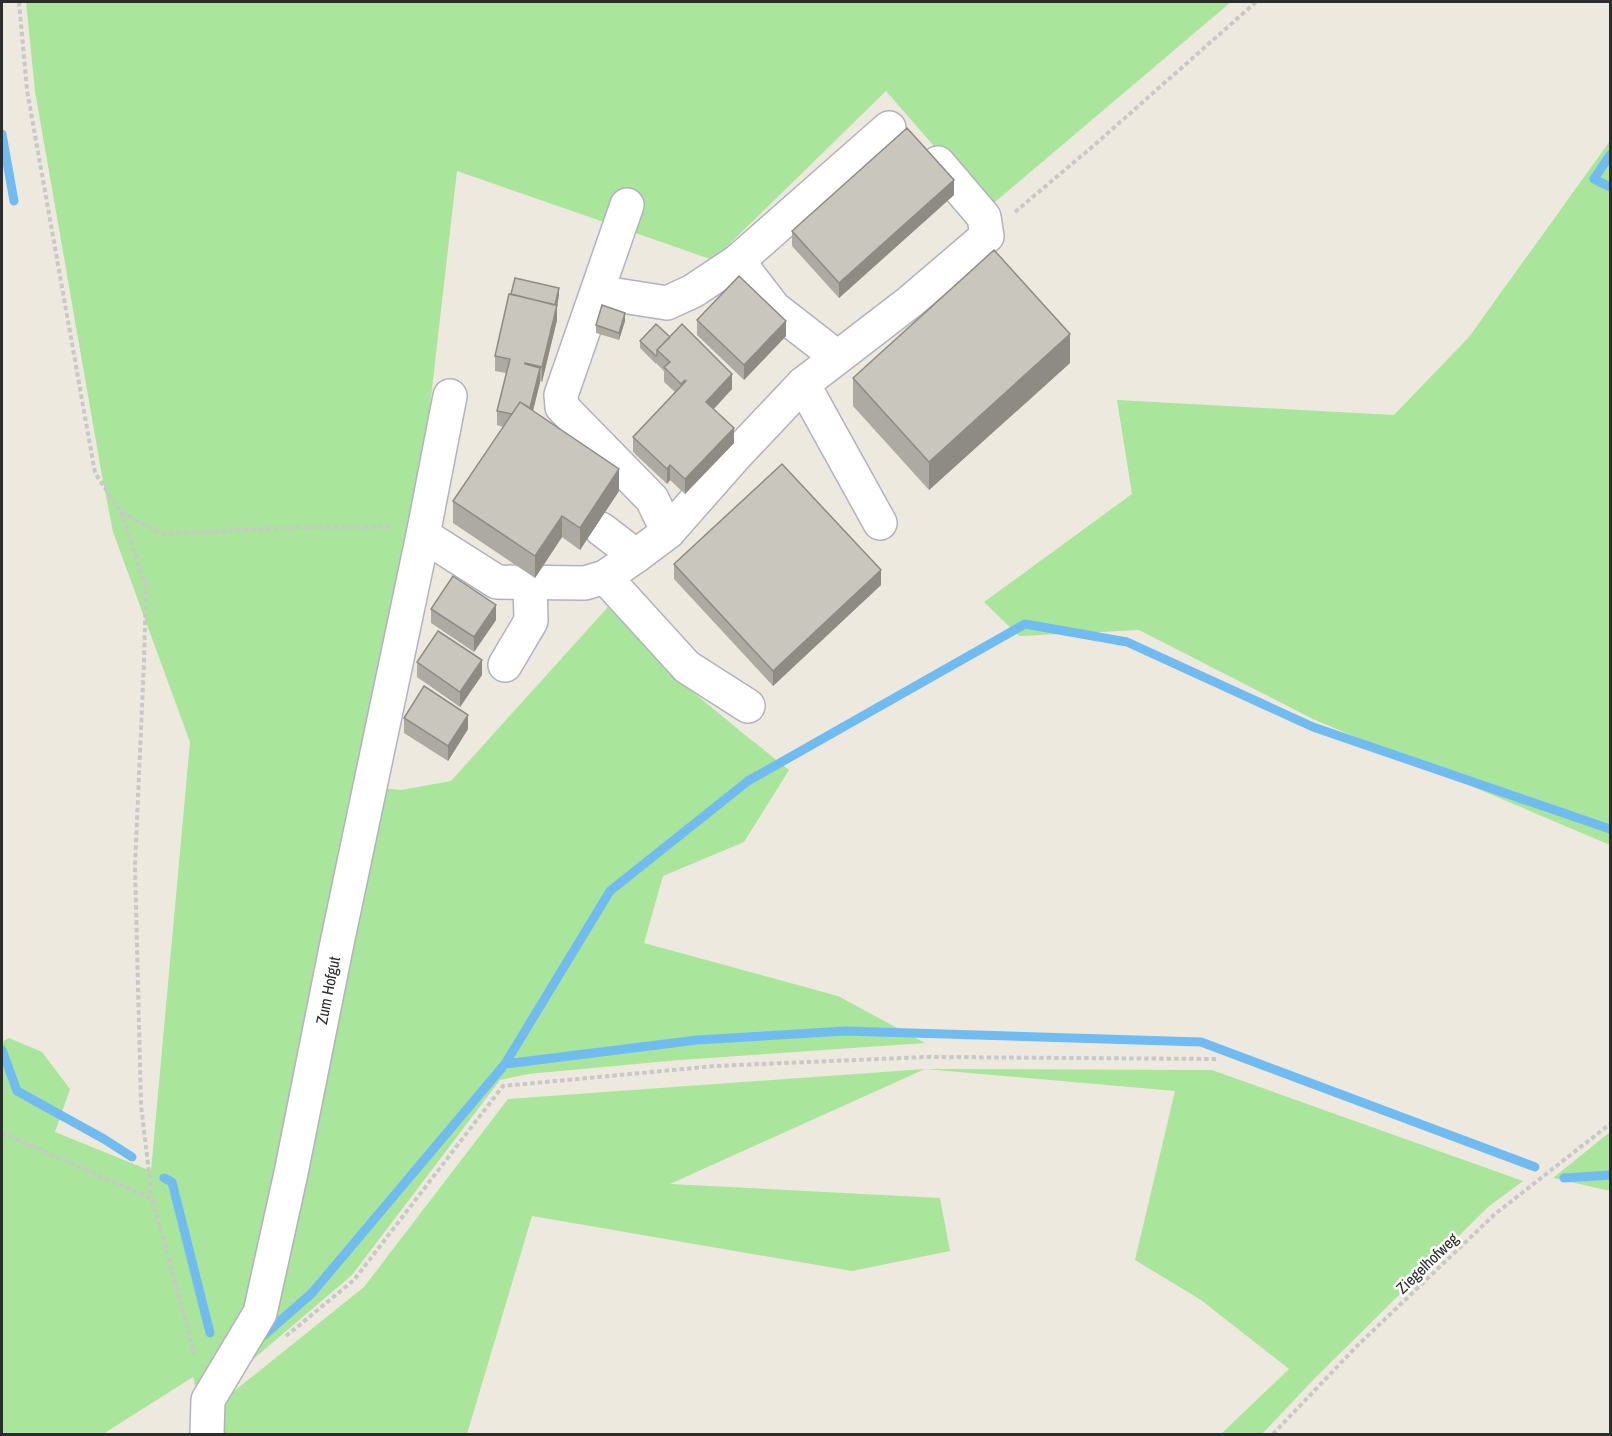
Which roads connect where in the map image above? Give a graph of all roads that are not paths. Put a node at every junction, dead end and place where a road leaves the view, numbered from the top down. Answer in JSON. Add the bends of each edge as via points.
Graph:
{"nodes":[{"id":1,"x":889,"y":128,"type":"dead end"},
{"id":2,"x":938,"y":163,"type":"edge"},
{"id":3,"x":627,"y":205,"type":"dead end"},
{"id":4,"x":738,"y":261,"type":"junction"},
{"id":5,"x":597,"y":292,"type":"junction"},
{"id":6,"x":837,"y":357,"type":"junction"},
{"id":7,"x":803,"y":384,"type":"junction"},
{"id":8,"x":450,"y":396,"type":"dead end"},
{"id":9,"x":879,"y":523,"type":"dead end"},
{"id":10,"x":601,"y":529,"type":"dead end"},
{"id":11,"x":668,"y":532,"type":"junction"},
{"id":12,"x":423,"y":535,"type":"junction"},
{"id":13,"x":636,"y":556,"type":"junction"},
{"id":14,"x":605,"y":577,"type":"junction"},
{"id":15,"x":530,"y":582,"type":"junction"},
{"id":16,"x":506,"y":665,"type":"dead end"},
{"id":17,"x":748,"y":706,"type":"dead end"},
{"id":18,"x":207,"y":1434,"type":"edge"}],
"edges":[{"from":1,"to":4,"type":"street"},
{"from":2,"to":6,"type":"street","via":[[984,217],[987,236]]},
{"from":3,"to":5,"type":"street"},
{"from":4,"to":5,"type":"street","via":[[667,303]]},
{"from":4,"to":6,"type":"street","via":[[774,308]]},
{"from":5,"to":11,"type":"street","via":[[561,395],[562,407],[652,499]]},
{"from":6,"to":7,"type":"street"},
{"from":7,"to":9,"type":"street"},
{"from":7,"to":11,"type":"street"},
{"from":8,"to":12,"type":"street","name":"Zum Hofgut"},
{"from":10,"to":13,"type":"street"},
{"from":11,"to":13,"type":"street"},
{"from":12,"to":15,"type":"street","via":[[497,582]]},
{"from":12,"to":18,"type":"street","name":"Zum Hofgut","via":[[260,1313],[208,1401]]},
{"from":13,"to":14,"type":"street"},
{"from":14,"to":15,"type":"street","via":[[585,583]]},
{"from":14,"to":17,"type":"street","via":[[687,667]]},
{"from":15,"to":16,"type":"street","via":[[531,621]]}]}
